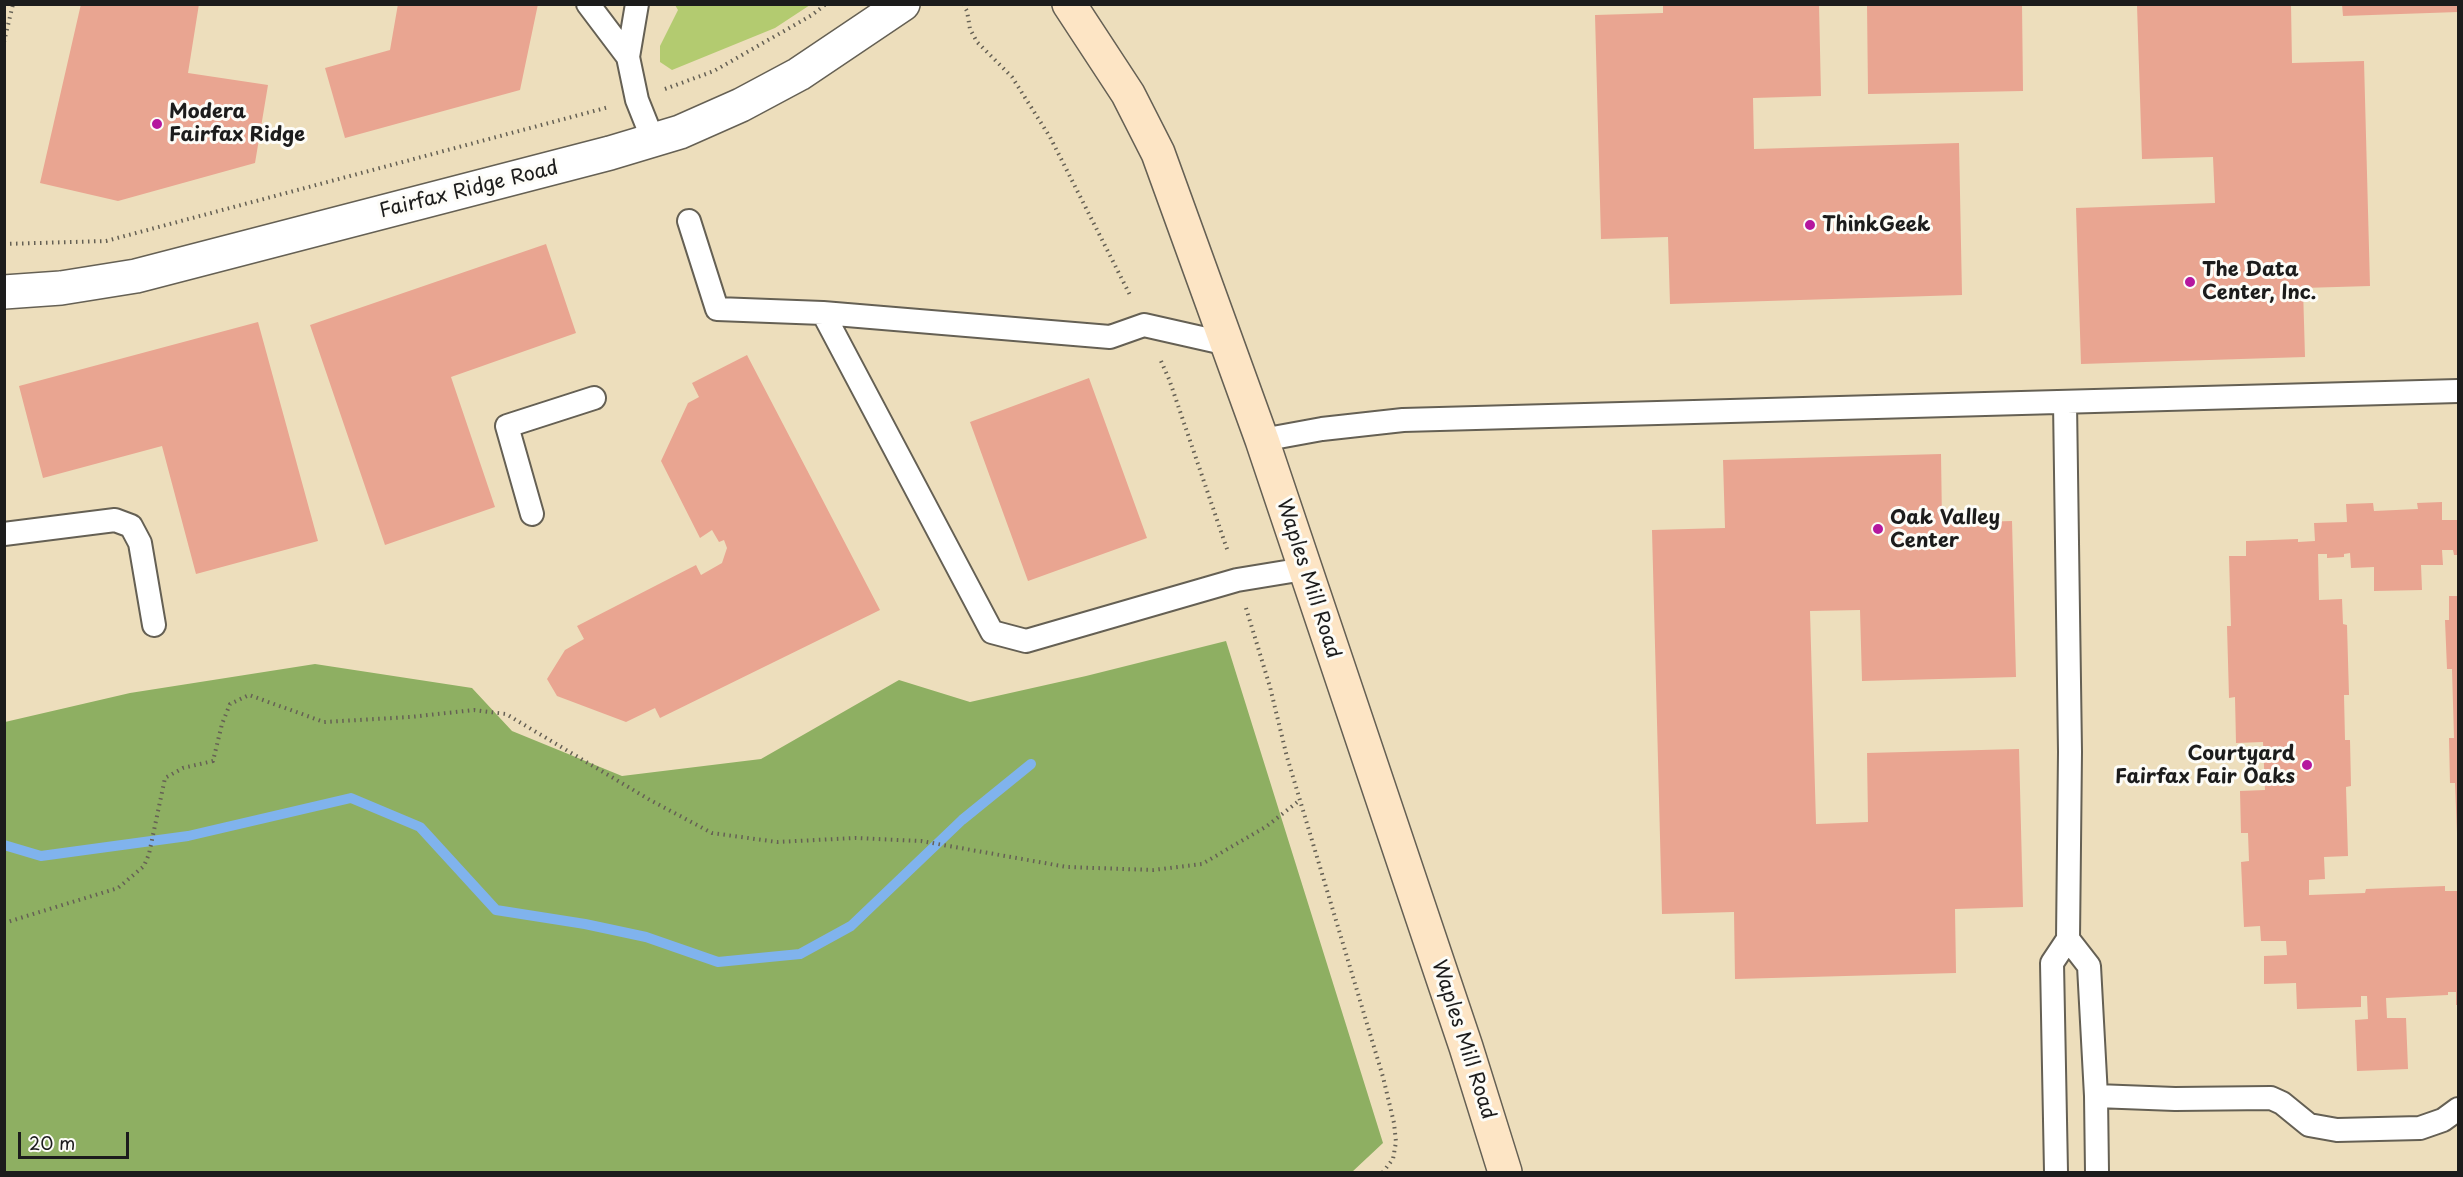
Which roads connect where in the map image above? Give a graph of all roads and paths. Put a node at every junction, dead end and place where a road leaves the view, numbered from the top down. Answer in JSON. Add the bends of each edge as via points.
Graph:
{"nodes":[{"id":1,"x":13,"y":4,"type":"edge"},
{"id":2,"x":588,"y":4,"type":"edge"},
{"id":3,"x":638,"y":4,"type":"edge"},
{"id":4,"x":826,"y":4,"type":"edge"},
{"id":5,"x":903,"y":4,"type":"edge"},
{"id":6,"x":1069,"y":4,"type":"edge"},
{"id":7,"x":4,"y":42,"type":"edge"},
{"id":8,"x":628,"y":57,"type":"junction"},
{"id":9,"x":637,"y":100,"type":"junction"},
{"id":10,"x":653,"y":140,"type":"junction"},
{"id":11,"x":689,"y":221,"type":"dead end"},
{"id":12,"x":4,"y":244,"type":"edge"},
{"id":13,"x":4,"y":292,"type":"edge"},
{"id":14,"x":823,"y":313,"type":"junction"},
{"id":15,"x":1228,"y":344,"type":"junction"},
{"id":16,"x":2458,"y":391,"type":"edge"},
{"id":17,"x":594,"y":398,"type":"dead end"},
{"id":18,"x":2065,"y":402,"type":"junction"},
{"id":19,"x":1262,"y":440,"type":"junction"},
{"id":20,"x":532,"y":514,"type":"dead end"},
{"id":21,"x":4,"y":534,"type":"edge"},
{"id":22,"x":1304,"y":569,"type":"junction"},
{"id":23,"x":154,"y":625,"type":"dead end"},
{"id":24,"x":1300,"y":800,"type":"dead end"},
{"id":25,"x":4,"y":923,"type":"edge"},
{"id":26,"x":2068,"y":939,"type":"junction"},
{"id":27,"x":2096,"y":1096,"type":"junction"},
{"id":28,"x":2458,"y":1109,"type":"edge"},
{"id":29,"x":1505,"y":1173,"type":"edge"},
{"id":30,"x":2056,"y":1173,"type":"edge"},
{"id":31,"x":2097,"y":1173,"type":"edge"}],
"edges":[{"from":1,"to":7,"type":"path"},
{"from":2,"to":8,"type":"lane"},
{"from":3,"to":8,"type":"lane"},
{"from":4,"to":9,"type":"path","via":[[714,71]]},
{"from":5,"to":10,"type":"street","name":"Fairfax Ridge Road","via":[[799,74],[741,105]]},
{"from":6,"to":15,"type":"main road","name":"Waples Mill Road","via":[[1128,94],[1158,153]]},
{"from":8,"to":9,"type":"lane"},
{"from":9,"to":10,"type":"lane"},
{"from":9,"to":12,"type":"path","via":[[106,241]]},
{"from":10,"to":13,"type":"street","name":"Fairfax Ridge Road","via":[[136,276]]},
{"from":11,"to":14,"type":"lane","via":[[717,309]]},
{"from":14,"to":15,"type":"lane","via":[[1110,337],[1144,325]]},
{"from":14,"to":22,"type":"lane","via":[[992,632],[1026,641],[1237,580]]},
{"from":15,"to":19,"type":"main road","name":"Waples Mill Road"},
{"from":16,"to":18,"type":"lane"},
{"from":17,"to":20,"type":"lane","via":[[507,426]]},
{"from":18,"to":19,"type":"lane","via":[[1402,420]]},
{"from":18,"to":26,"type":"lane","via":[[2070,752]]},
{"from":19,"to":22,"type":"main road","name":"Waples Mill Road"},
{"from":21,"to":23,"type":"lane","via":[[116,520],[131,526],[140,543]]},
{"from":22,"to":29,"type":"main road","name":"Waples Mill Road"},
{"from":24,"to":25,"type":"path","via":[[1267,826],[1202,864],[1153,870],[1068,867],[921,841],[855,838],[777,842],[712,833],[506,714],[474,710],[324,722],[249,695],[230,704],[213,761],[183,768],[165,778],[144,866],[118,888]]},
{"from":26,"to":27,"type":"lane","via":[[2090,966]]},
{"from":26,"to":30,"type":"lane","via":[[2052,963]]},
{"from":27,"to":28,"type":"lane","via":[[2271,1098],[2309,1125],[2337,1130],[2420,1128],[2443,1120]]},
{"from":27,"to":31,"type":"lane"}]}
